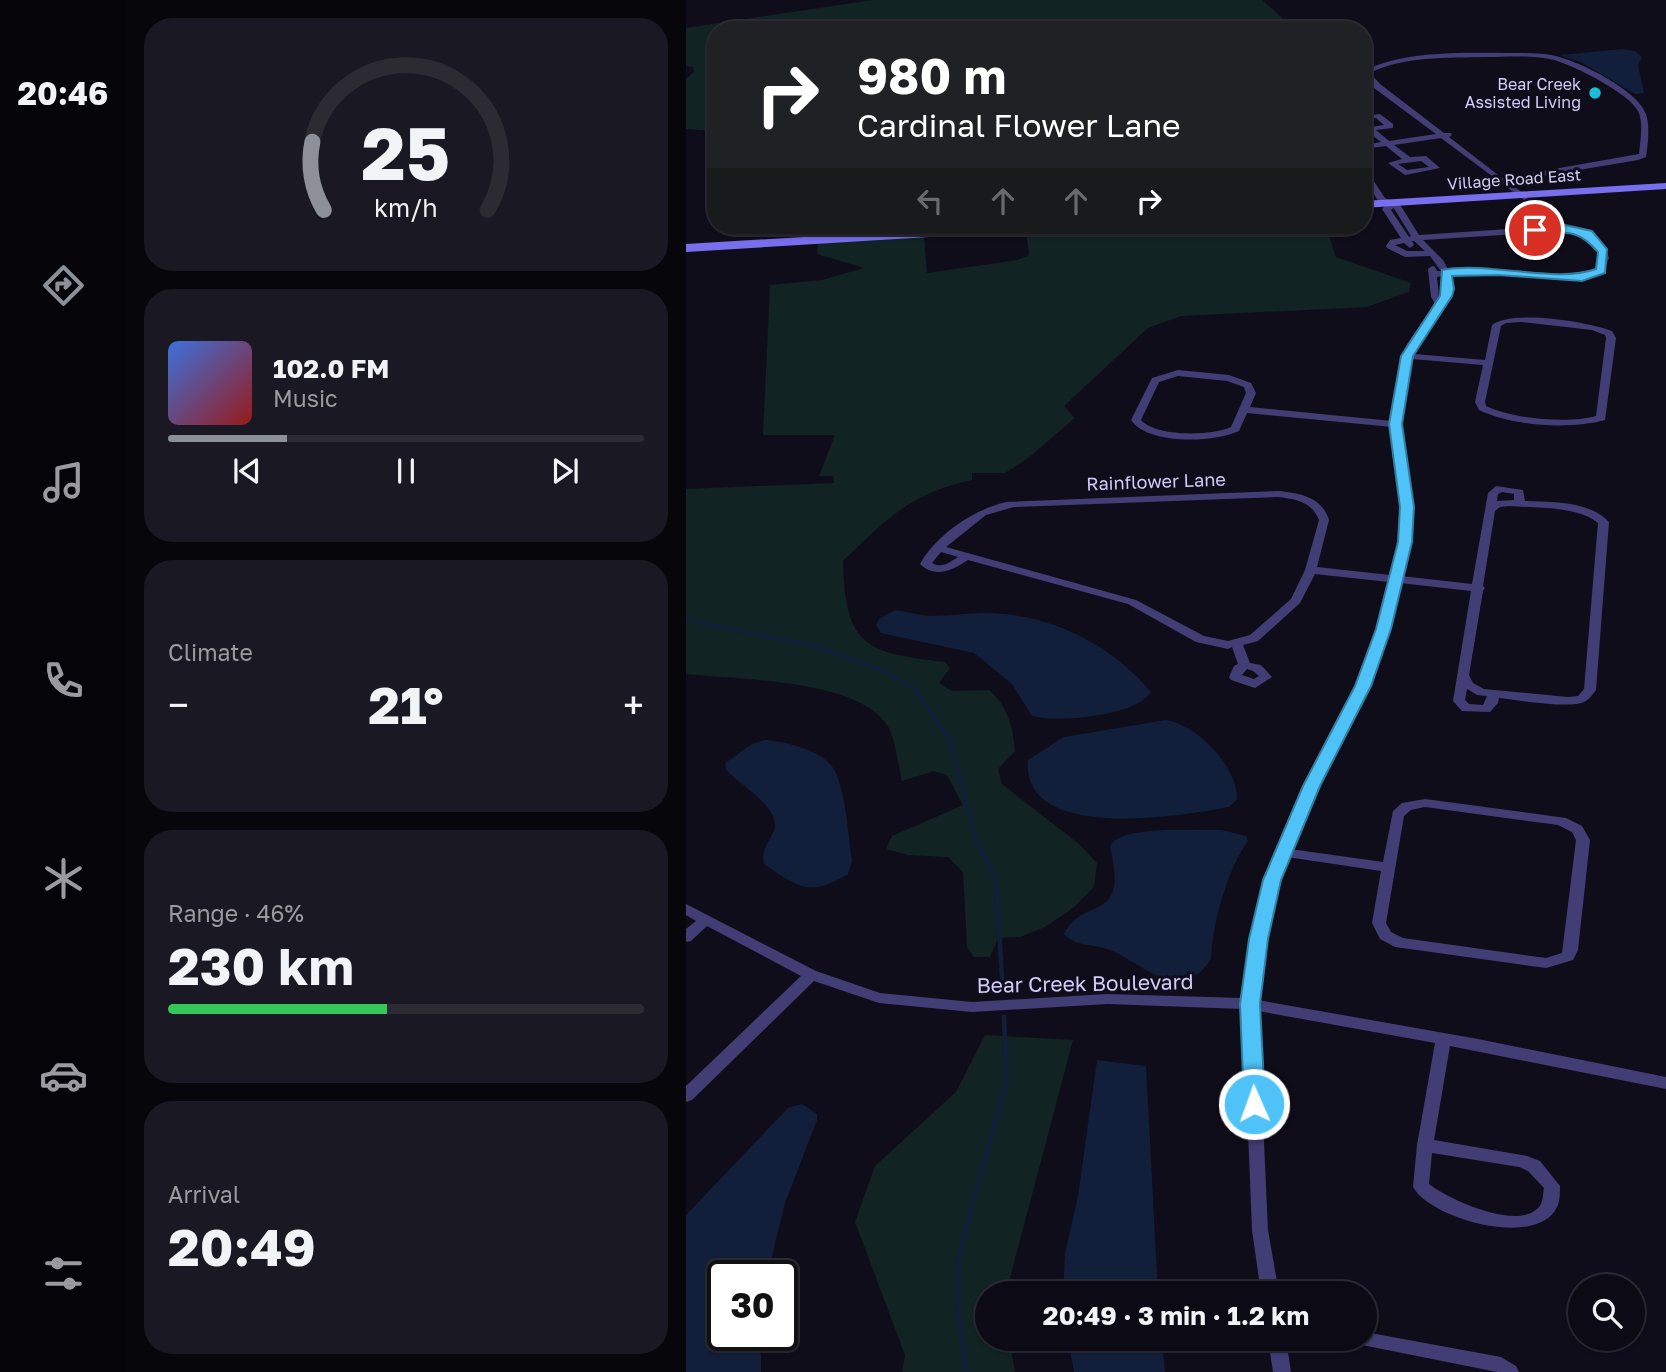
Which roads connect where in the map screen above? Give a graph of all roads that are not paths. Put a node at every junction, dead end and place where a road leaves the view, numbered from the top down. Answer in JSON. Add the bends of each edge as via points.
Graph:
{"nodes":[{"id":1,"x":1372,"y":68,"type":"edge"},
{"id":2,"x":1372,"y":82,"type":"edge"},
{"id":3,"x":1372,"y":117,"type":"edge"},
{"id":4,"x":1372,"y":129,"type":"edge"},
{"id":5,"x":1372,"y":134,"type":"edge"},
{"id":6,"x":1448,"y":135,"type":"junction"},
{"id":7,"x":1387,"y":144,"type":"junction"},
{"id":8,"x":1372,"y":146,"type":"edge"},
{"id":9,"x":1408,"y":160,"type":"dead end"},
{"id":10,"x":1507,"y":180,"type":"junction"},
{"id":11,"x":1372,"y":183,"type":"edge"},
{"id":12,"x":1666,"y":188,"type":"edge"},
{"id":13,"x":1523,"y":196,"type":"junction"},
{"id":14,"x":1387,"y":203,"type":"junction"},
{"id":15,"x":1372,"y":205,"type":"edge"},
{"id":16,"x":896,"y":235,"type":"edge"},
{"id":17,"x":1411,"y":238,"type":"junction"},
{"id":18,"x":686,"y":248,"type":"edge"},
{"id":19,"x":1425,"y":254,"type":"junction"},
{"id":20,"x":1446,"y":273,"type":"junction"},
{"id":21,"x":1434,"y":274,"type":"junction"},
{"id":22,"x":1440,"y":305,"type":"junction"},
{"id":23,"x":1407,"y":356,"type":"junction"},
{"id":24,"x":1488,"y":363,"type":"junction"},
{"id":25,"x":1245,"y":410,"type":"junction"},
{"id":26,"x":1395,"y":424,"type":"junction"},
{"id":27,"x":939,"y":548,"type":"junction"},
{"id":28,"x":966,"y":556,"type":"junction"},
{"id":29,"x":1311,"y":570,"type":"junction"},
{"id":30,"x":1396,"y":579,"type":"junction"},
{"id":31,"x":1479,"y":588,"type":"junction"},
{"id":32,"x":1237,"y":644,"type":"junction"},
{"id":33,"x":1245,"y":665,"type":"dead end"},
{"id":34,"x":1463,"y":675,"type":"junction"},
{"id":35,"x":1494,"y":693,"type":"junction"},
{"id":36,"x":1281,"y":852,"type":"junction"},
{"id":37,"x":1388,"y":867,"type":"junction"},
{"id":38,"x":686,"y":909,"type":"edge"},
{"id":39,"x":706,"y":920,"type":"junction"},
{"id":40,"x":686,"y":937,"type":"edge"},
{"id":41,"x":811,"y":975,"type":"junction"},
{"id":42,"x":1250,"y":1004,"type":"junction"},
{"id":43,"x":1444,"y":1040,"type":"junction"},
{"id":44,"x":1666,"y":1083,"type":"edge"},
{"id":45,"x":686,"y":1096,"type":"edge"},
{"id":46,"x":1425,"y":1145,"type":"junction"},
{"id":47,"x":1268,"y":1281,"type":"edge"},
{"id":48,"x":1377,"y":1342,"type":"edge"},
{"id":49,"x":1279,"y":1351,"type":"edge"},
{"id":50,"x":1282,"y":1372,"type":"edge"},
{"id":51,"x":1510,"y":1372,"type":"edge"}],
"edges":[{"from":1,"to":10,"type":"street","via":[[1394,61],[1531,55],[1575,66],[1641,109],[1643,155],[1638,158]]},
{"from":2,"to":6,"type":"street"},
{"from":3,"to":4,"type":"street","via":[[1390,126]]},
{"from":5,"to":7,"type":"street"},
{"from":6,"to":7,"type":"street"},
{"from":6,"to":10,"type":"street"},
{"from":7,"to":8,"type":"street"},
{"from":7,"to":9,"type":"street"},
{"from":10,"to":13,"type":"street"},
{"from":11,"to":14,"type":"street","via":[[1387,194]]},
{"from":12,"to":13,"type":"main road","name":"Village Road East"},
{"from":13,"to":14,"type":"main road","name":"Village Road East"},
{"from":14,"to":15,"type":"main road","name":"Village Road East"},
{"from":14,"to":17,"type":"street","via":[[1386,209]]},
{"from":16,"to":18,"type":"main road"},
{"from":17,"to":19,"type":"street"},
{"from":17,"to":19,"type":"street","via":[[1393,242],[1391,248]]},
{"from":17,"to":20,"type":"street","via":[[1572,228],[1595,239],[1605,258],[1599,273],[1582,278]]},
{"from":19,"to":20,"type":"street"},
{"from":19,"to":21,"type":"street"},
{"from":20,"to":21,"type":"street"},
{"from":20,"to":22,"type":"street","via":[[1449,289]]},
{"from":21,"to":22,"type":"street"},
{"from":22,"to":23,"type":"street"},
{"from":23,"to":24,"type":"street"},
{"from":23,"to":26,"type":"street"},
{"from":24,"to":24,"type":"street","via":[[1480,404],[1492,414],[1583,422],[1603,415],[1611,338],[1605,331],[1521,319],[1504,321],[1497,325]]},
{"from":25,"to":25,"type":"street","via":[[1251,393],[1243,382],[1171,374],[1154,382],[1137,423],[1151,431],[1218,436],[1235,429]]},
{"from":25,"to":26,"type":"street"},
{"from":26,"to":30,"type":"street","via":[[1407,526]]},
{"from":27,"to":28,"type":"street"},
{"from":27,"to":28,"type":"street","via":[[926,561],[932,569],[950,568]]},
{"from":27,"to":29,"type":"street","name":"Rainflower Lane","via":[[981,513],[1014,504],[1278,494],[1307,500],[1324,514]]},
{"from":28,"to":32,"type":"street","via":[[1132,601],[1200,639]]},
{"from":29,"to":30,"type":"street"},
{"from":29,"to":32,"type":"street","name":"Rainflower Lane","via":[[1284,613],[1254,638]]},
{"from":30,"to":31,"type":"street"},
{"from":30,"to":36,"type":"street","via":[[1363,686]]},
{"from":31,"to":34,"type":"street"},
{"from":31,"to":35,"type":"street","via":[[1490,510],[1503,503],[1585,511],[1604,522],[1590,690],[1582,699],[1568,701]]},
{"from":32,"to":33,"type":"street"},
{"from":34,"to":35,"type":"street","via":[[1474,689]]},
{"from":34,"to":35,"type":"street","via":[[1459,701],[1466,708],[1486,709]]},
{"from":36,"to":37,"type":"street"},
{"from":36,"to":42,"type":"street","via":[[1263,912]]},
{"from":37,"to":37,"type":"street","via":[[1398,814],[1415,803],[1570,824],[1583,840],[1571,950],[1562,960],[1546,963],[1392,940],[1379,923]]},
{"from":38,"to":39,"type":"street","name":"Bear Creek Boulevard"},
{"from":39,"to":40,"type":"street"},
{"from":39,"to":41,"type":"street","name":"Bear Creek Boulevard"},
{"from":41,"to":42,"type":"street","name":"Bear Creek Boulevard","via":[[879,998],[972,1007],[1107,999]]},
{"from":41,"to":45,"type":"street"},
{"from":42,"to":43,"type":"street","name":"Bear Creek Boulevard"},
{"from":42,"to":47,"type":"street","via":[[1260,1230]]},
{"from":43,"to":44,"type":"street","name":"Bear Creek Boulevard"},
{"from":43,"to":46,"type":"street"},
{"from":46,"to":46,"type":"street","via":[[1421,1186],[1446,1207],[1525,1222],[1547,1213],[1552,1186],[1534,1166]]},
{"from":48,"to":51,"type":"street","via":[[1501,1365]]},
{"from":49,"to":50,"type":"street"}]}
